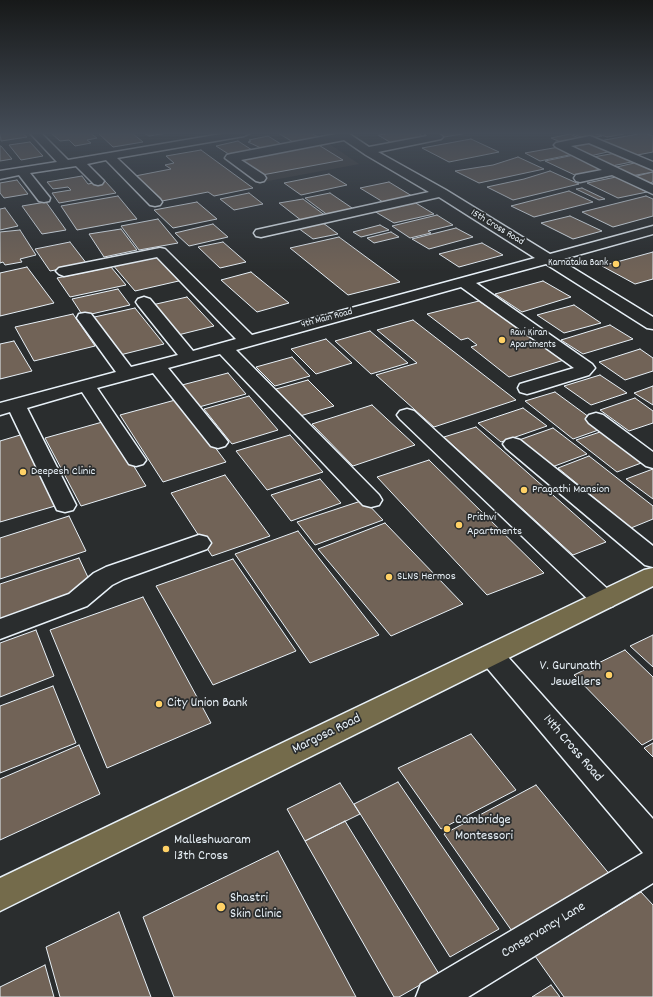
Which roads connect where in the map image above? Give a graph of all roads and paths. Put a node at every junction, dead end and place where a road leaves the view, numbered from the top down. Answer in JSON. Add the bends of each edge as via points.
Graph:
{"nodes":[{"id":1,"x":29,"y":180,"type":"edge"},
{"id":2,"x":132,"y":180,"type":"edge"},
{"id":3,"x":416,"y":180,"type":"edge"},
{"id":4,"x":631,"y":180,"type":"edge"},
{"id":5,"x":653,"y":190,"type":"edge"},
{"id":6,"x":441,"y":193,"type":"junction"},
{"id":7,"x":44,"y":198,"type":"dead end"},
{"id":8,"x":155,"y":202,"type":"dead end"},
{"id":9,"x":653,"y":230,"type":"edge"},
{"id":10,"x":261,"y":233,"type":"dead end"},
{"id":11,"x":548,"y":259,"type":"junction"},
{"id":12,"x":64,"y":271,"type":"dead end"},
{"id":13,"x":464,"y":282,"type":"junction"},
{"id":14,"x":144,"y":302,"type":"dead end"},
{"id":15,"x":85,"y":318,"type":"dead end"},
{"id":16,"x":653,"y":324,"type":"edge"},
{"id":17,"x":248,"y":341,"type":"junction"},
{"id":18,"x":224,"y":348,"type":"junction"},
{"id":19,"x":189,"y":357,"type":"junction"},
{"id":20,"x":156,"y":366,"type":"junction"},
{"id":21,"x":127,"y":374,"type":"junction"},
{"id":22,"x":86,"y":385,"type":"junction"},
{"id":23,"x":527,"y":388,"type":"dead end"},
{"id":24,"x":8,"y":407,"type":"edge"},
{"id":25,"x":407,"y":415,"type":"dead end"},
{"id":26,"x":596,"y":419,"type":"dead end"},
{"id":27,"x":218,"y":442,"type":"dead end"},
{"id":28,"x":513,"y":444,"type":"dead end"},
{"id":29,"x":136,"y":460,"type":"dead end"},
{"id":30,"x":653,"y":462,"type":"edge"},
{"id":31,"x":371,"y":500,"type":"dead end"},
{"id":32,"x":65,"y":505,"type":"dead end"},
{"id":33,"x":199,"y":543,"type":"dead end"},
{"id":34,"x":653,"y":558,"type":"edge"},
{"id":35,"x":653,"y":576,"type":"edge"},
{"id":36,"x":604,"y":600,"type":"junction"},
{"id":37,"x":0,"y":629,"type":"edge"},
{"id":38,"x":491,"y":655,"type":"junction"},
{"id":39,"x":653,"y":842,"type":"edge"},
{"id":40,"x":653,"y":865,"type":"edge"},
{"id":41,"x":0,"y":895,"type":"edge"},
{"id":42,"x":434,"y":997,"type":"edge"}],
"edges":[{"from":1,"to":7,"type":"street"},
{"from":2,"to":8,"type":"street"},
{"from":3,"to":6,"type":"street","name":"15th Cross Road"},
{"from":4,"to":5,"type":"street"},
{"from":6,"to":10,"type":"street"},
{"from":6,"to":11,"type":"street","name":"15th Cross Road"},
{"from":9,"to":11,"type":"street","name":"4th Main Road"},
{"from":11,"to":13,"type":"street","name":"4th Main Road"},
{"from":11,"to":16,"type":"street","name":"15th Cross Road"},
{"from":12,"to":17,"type":"street","via":[[160,252]]},
{"from":13,"to":17,"type":"street","name":"4th Main Road"},
{"from":13,"to":23,"type":"street","via":[[586,368]]},
{"from":14,"to":19,"type":"street"},
{"from":15,"to":21,"type":"street"},
{"from":17,"to":18,"type":"street","name":"4th Main Road"},
{"from":18,"to":19,"type":"street","name":"4th Main Road"},
{"from":18,"to":31,"type":"street"},
{"from":19,"to":20,"type":"street","name":"4th Main Road"},
{"from":20,"to":21,"type":"street","name":"4th Main Road"},
{"from":20,"to":27,"type":"street"},
{"from":21,"to":22,"type":"street","name":"4th Main Road"},
{"from":22,"to":24,"type":"street","name":"4th Main Road"},
{"from":22,"to":29,"type":"street"},
{"from":24,"to":32,"type":"street"},
{"from":25,"to":36,"type":"street"},
{"from":26,"to":30,"type":"street"},
{"from":28,"to":34,"type":"street"},
{"from":33,"to":37,"type":"street","via":[[115,573],[103,579],[78,600]]},
{"from":35,"to":36,"type":"main road","name":"Margosa Road"},
{"from":36,"to":38,"type":"main road","name":"Margosa Road"},
{"from":38,"to":39,"type":"street","name":"14th Cross Road"},
{"from":38,"to":41,"type":"main road","name":"Margosa Road"},
{"from":40,"to":42,"type":"street","name":"Conservancy Lane"}]}
